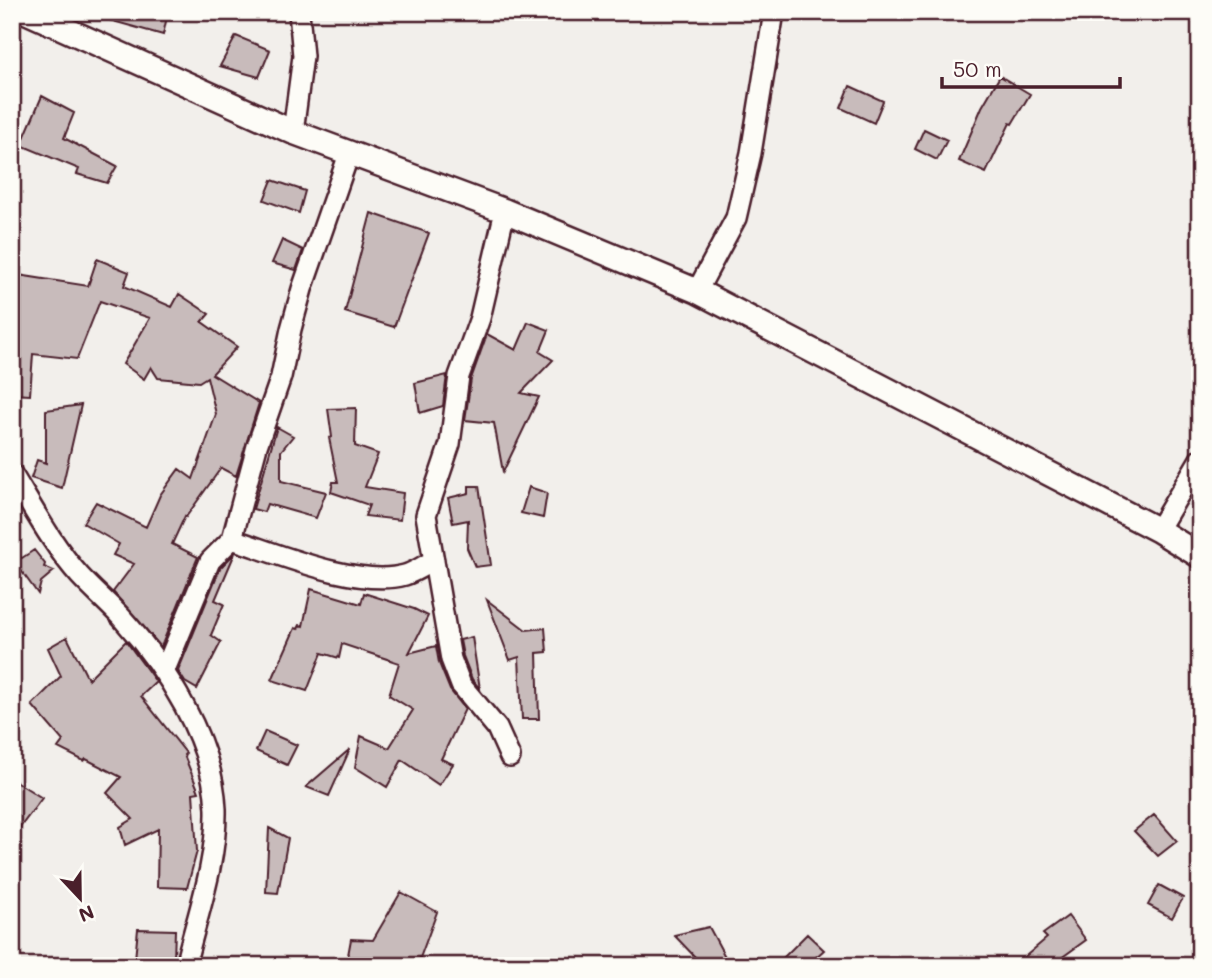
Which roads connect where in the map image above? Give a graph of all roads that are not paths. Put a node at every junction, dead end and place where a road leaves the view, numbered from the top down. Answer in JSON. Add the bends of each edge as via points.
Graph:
{"nodes":[{"id":1,"x":27,"y":12,"type":"edge"},
{"id":2,"x":299,"y":12,"type":"edge"},
{"id":3,"x":774,"y":12,"type":"edge"},
{"id":4,"x":293,"y":132,"type":"junction"},
{"id":5,"x":349,"y":154,"type":"junction"},
{"id":6,"x":505,"y":211,"type":"junction"},
{"id":7,"x":697,"y":292,"type":"junction"},
{"id":8,"x":1200,"y":459,"type":"edge"},
{"id":9,"x":12,"y":474,"type":"edge"},
{"id":10,"x":1158,"y":530,"type":"junction"},
{"id":11,"x":232,"y":540,"type":"junction"},
{"id":12,"x":1200,"y":556,"type":"edge"},
{"id":13,"x":434,"y":560,"type":"junction"},
{"id":14,"x":164,"y":672,"type":"junction"},
{"id":15,"x":510,"y":757,"type":"dead end"},
{"id":16,"x":188,"y":954,"type":"dead end"}],
"edges":[{"from":1,"to":4,"type":"street"},
{"from":2,"to":4,"type":"street","via":[[303,56]]},
{"from":3,"to":7,"type":"street","via":[[736,218]]},
{"from":4,"to":5,"type":"street"},
{"from":5,"to":6,"type":"street"},
{"from":5,"to":11,"type":"street","via":[[302,289]]},
{"from":6,"to":7,"type":"street"},
{"from":6,"to":13,"type":"street","via":[[480,317],[459,376],[450,444],[426,515]]},
{"from":7,"to":10,"type":"street"},
{"from":8,"to":10,"type":"street"},
{"from":9,"to":14,"type":"street","via":[[79,574],[122,618]]},
{"from":10,"to":12,"type":"street"},
{"from":11,"to":13,"type":"street","via":[[369,577],[405,575]]},
{"from":11,"to":14,"type":"street","via":[[210,561]]},
{"from":13,"to":15,"type":"street","via":[[451,659],[461,685],[497,729]]},
{"from":14,"to":16,"type":"street","via":[[201,739],[213,778],[216,811],[210,870]]}]}
